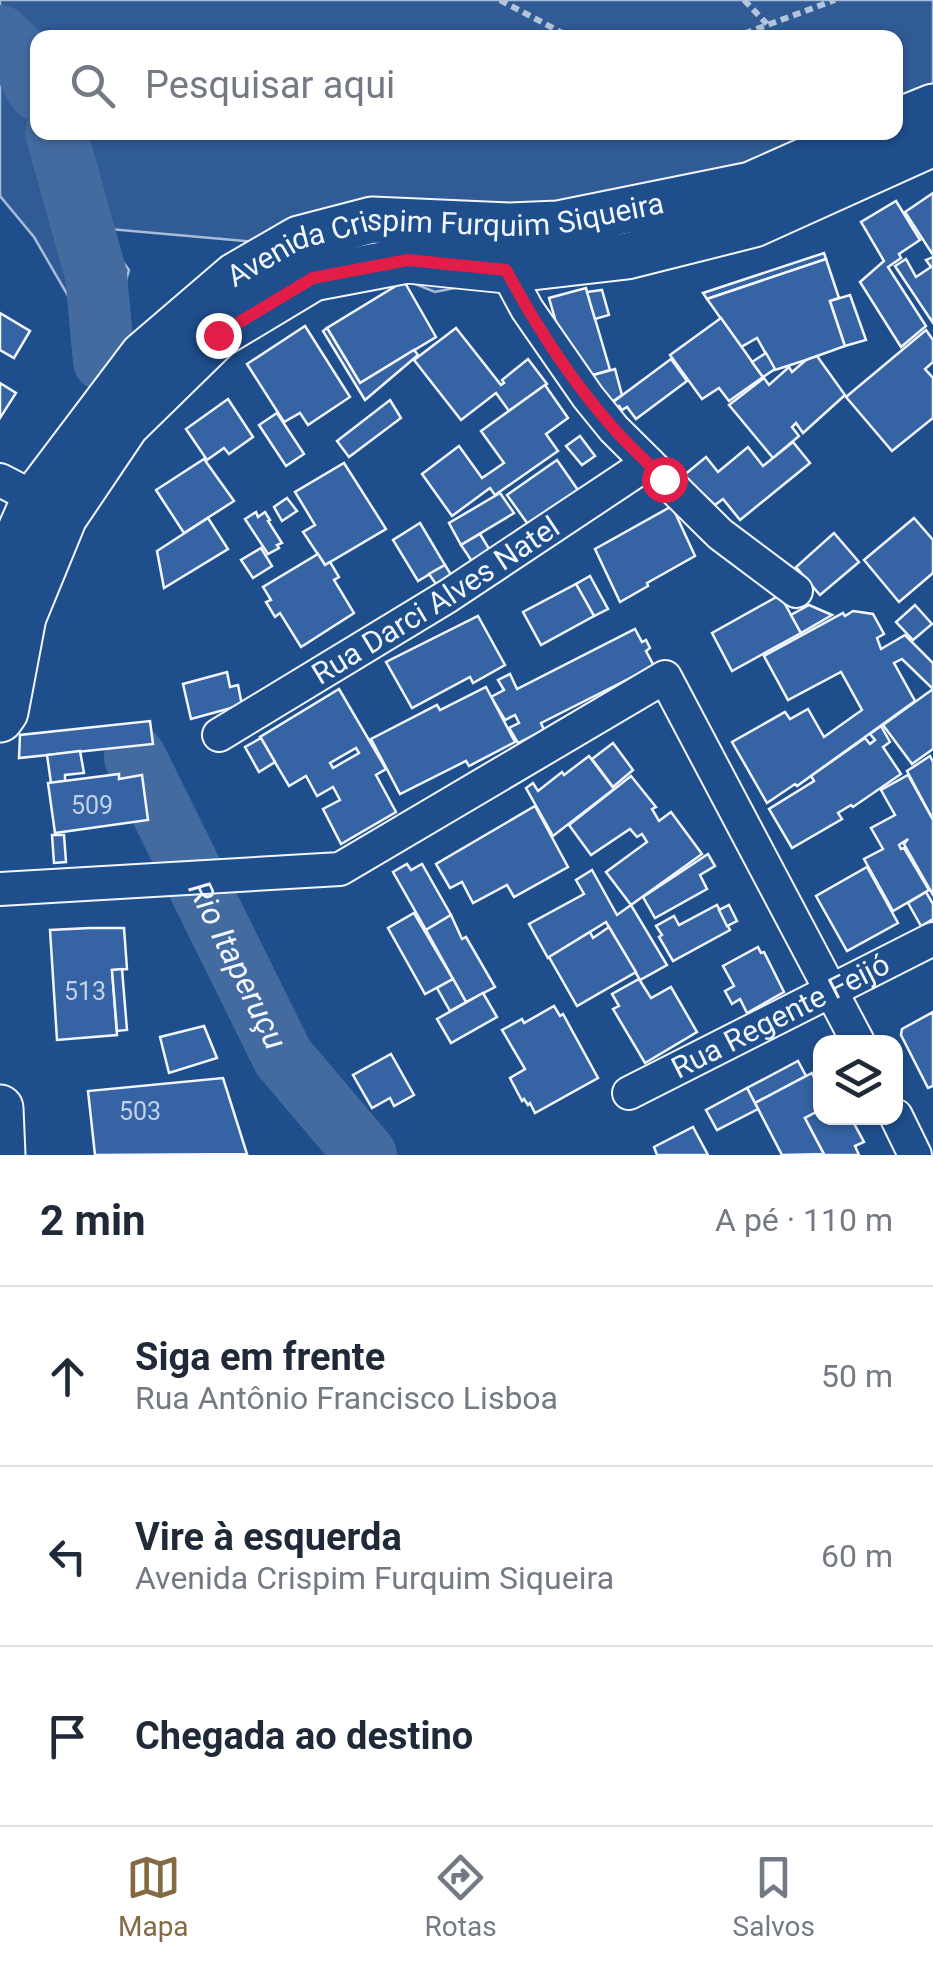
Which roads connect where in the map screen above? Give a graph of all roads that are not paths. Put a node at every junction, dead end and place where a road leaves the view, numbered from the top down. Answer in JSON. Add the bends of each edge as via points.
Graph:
{"nodes":[{"id":1,"x":933,"y":108,"type":"edge"},
{"id":2,"x":903,"y":119,"type":"edge"},
{"id":3,"x":852,"y":140,"type":"edge"},
{"id":4,"x":933,"y":143,"type":"edge"},
{"id":5,"x":508,"y":248,"type":"junction"},
{"id":6,"x":648,"y":463,"type":"junction"},
{"id":7,"x":17,"y":489,"type":"edge"},
{"id":8,"x":796,"y":590,"type":"dead end"},
{"id":9,"x":0,"y":598,"type":"edge"},
{"id":10,"x":0,"y":719,"type":"edge"},
{"id":11,"x":218,"y":735,"type":"dead end"},
{"id":12,"x":0,"y":889,"type":"edge"},
{"id":13,"x":933,"y":939,"type":"edge"},
{"id":14,"x":833,"y":991,"type":"junction"},
{"id":15,"x":855,"y":1035,"type":"edge"},
{"id":16,"x":628,"y":1093,"type":"dead end"},
{"id":17,"x":0,"y":1108,"type":"edge"},
{"id":18,"x":900,"y":1125,"type":"edge"},
{"id":19,"x":2,"y":1155,"type":"edge"},
{"id":20,"x":915,"y":1155,"type":"edge"}],
"edges":[{"from":1,"to":2,"type":"main road"},
{"from":3,"to":5,"type":"main road","name":"Avenida Crispim Furquim Siqueira","via":[[751,185],[558,224]]},
{"from":4,"to":5,"type":"main road","name":"Avenida Crispim Furquim Siqueira","via":[[754,224],[627,256]]},
{"from":5,"to":6,"type":"street","via":[[527,309],[588,397]]},
{"from":5,"to":7,"type":"main road","name":"Avenida Crispim Furquim Siqueira","via":[[372,220],[299,239],[234,276],[143,356],[106,404]]},
{"from":5,"to":10,"type":"main road","name":"Avenida Crispim Furquim Siqueira","via":[[313,278],[218,335],[126,425],[64,517],[23,617]]},
{"from":6,"to":8,"type":"street","via":[[720,534]]},
{"from":6,"to":11,"type":"street","name":"Rua Darci Alves Natel","via":[[448,596]]},
{"from":7,"to":9,"type":"main road","name":"Avenida Crispim Furquim Siqueira","via":[[17,539]]},
{"from":12,"to":14,"type":"street","via":[[340,869],[665,677]]},
{"from":13,"to":14,"type":"street","name":"Rua Regente Feijó"},
{"from":14,"to":15,"type":"street"},
{"from":14,"to":16,"type":"street","name":"Rua Regente Feijó"},
{"from":17,"to":19,"type":"main road"},
{"from":18,"to":20,"type":"street"}]}
